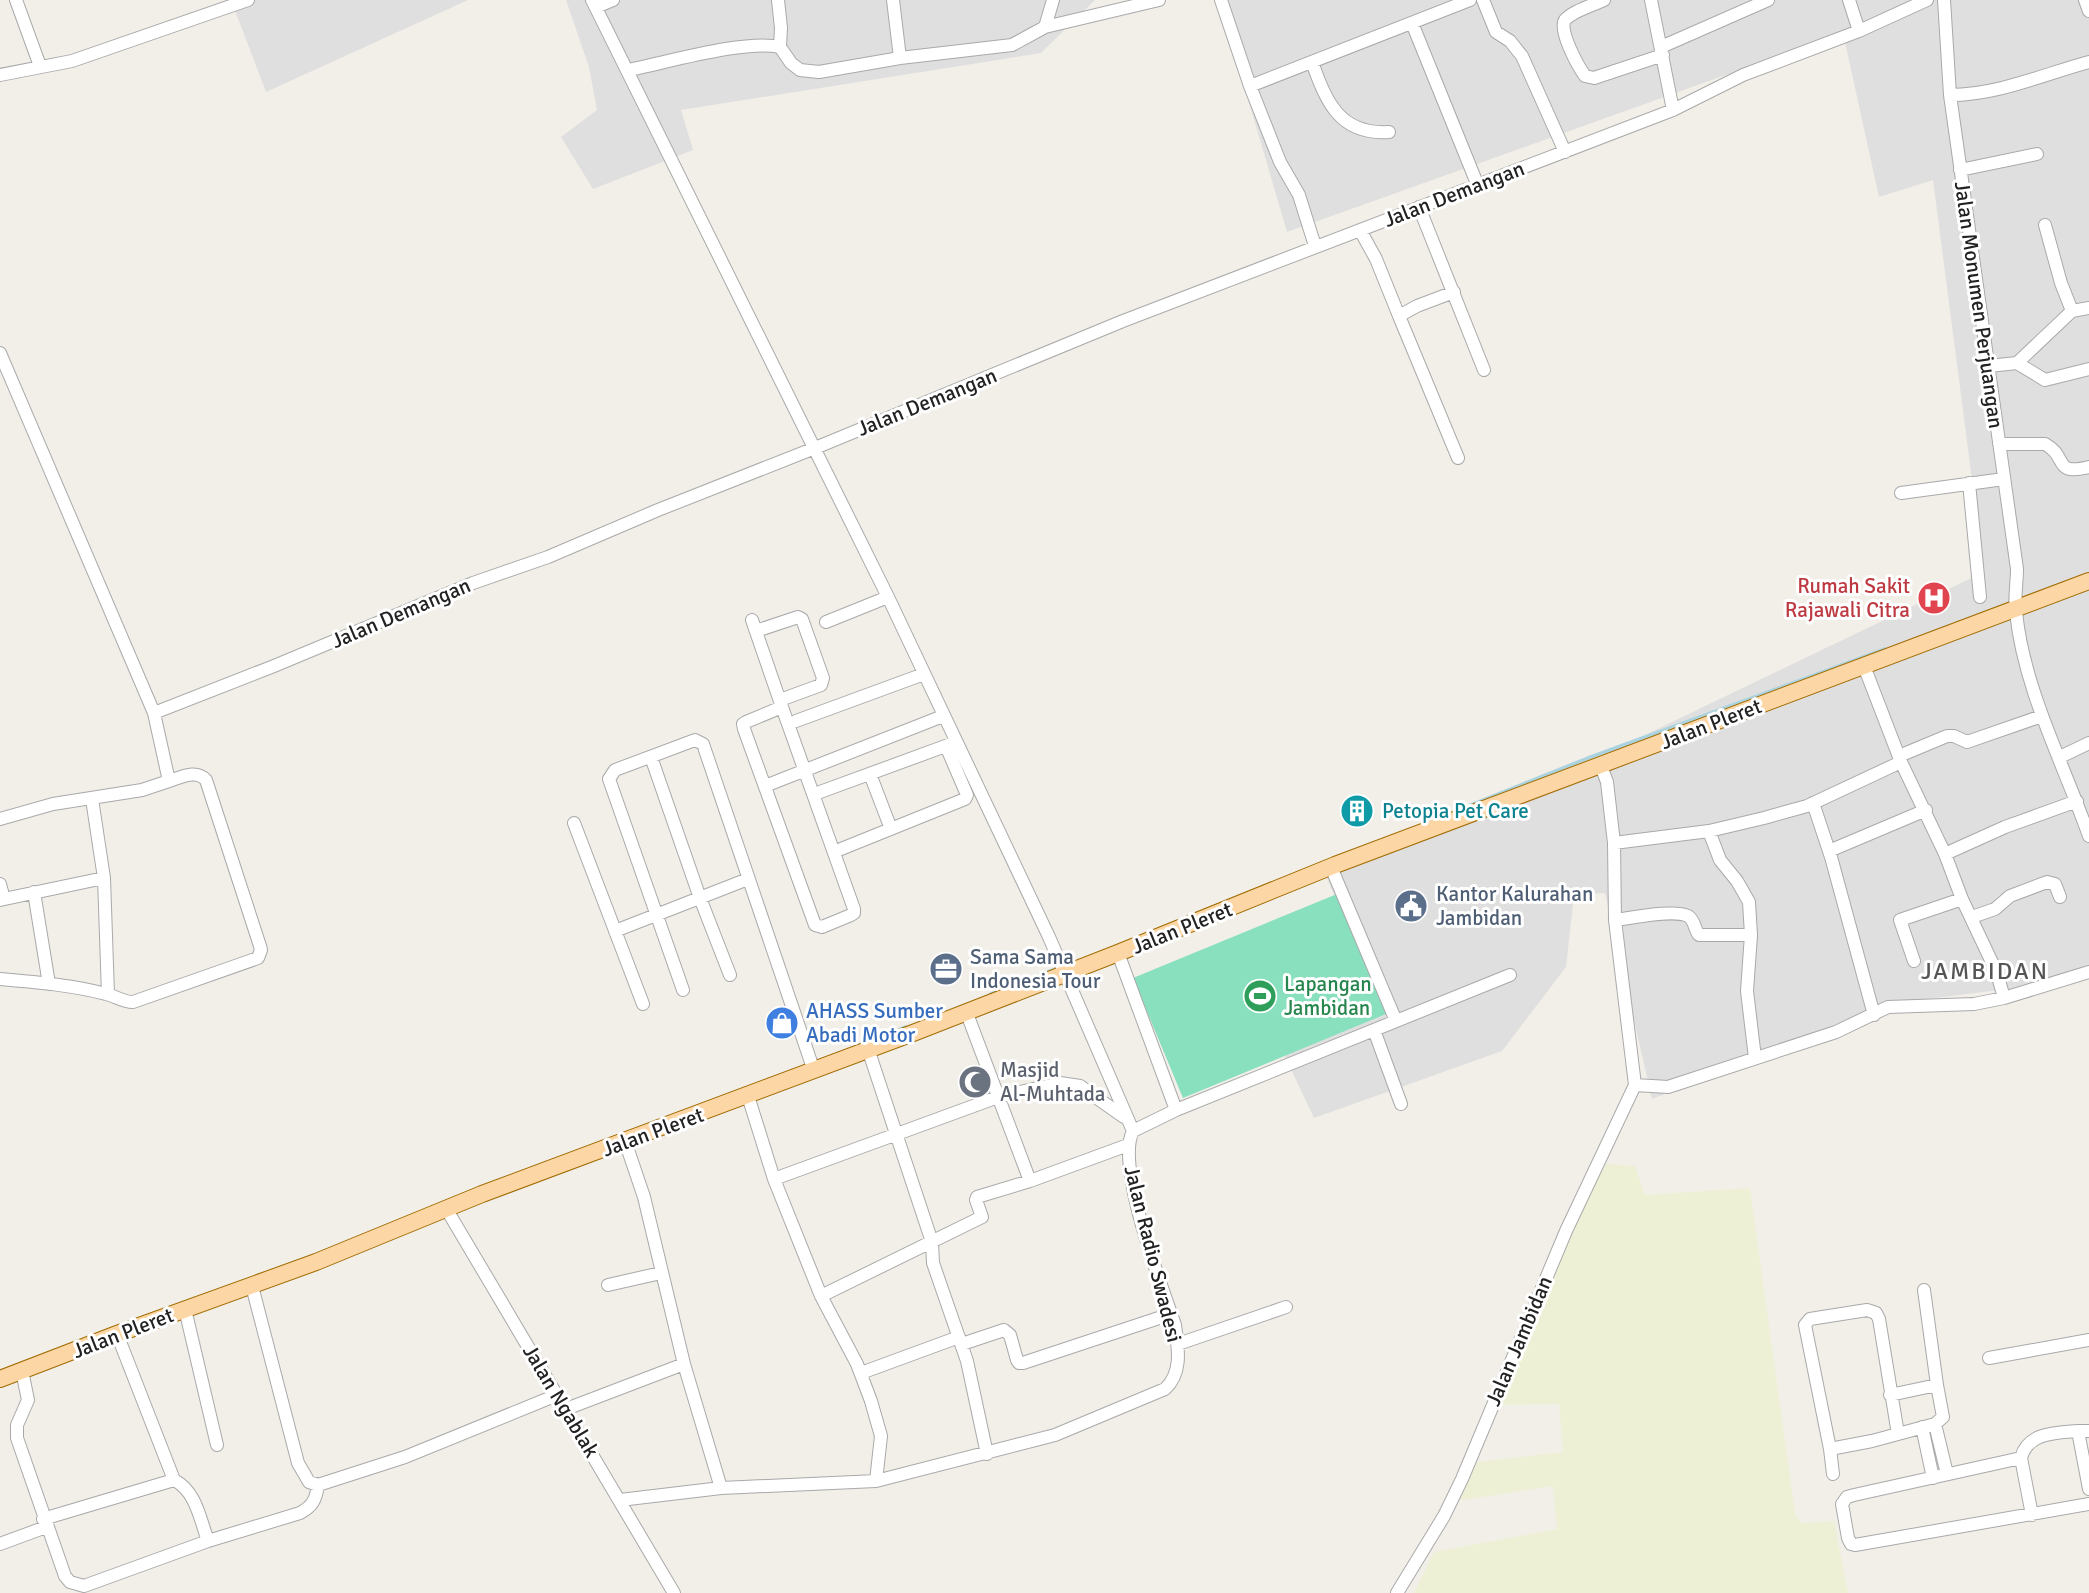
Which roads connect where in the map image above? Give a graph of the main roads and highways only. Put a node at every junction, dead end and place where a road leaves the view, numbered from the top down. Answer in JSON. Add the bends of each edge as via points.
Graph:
{"nodes":[{"id":1,"x":2089,"y":581,"type":"edge"},
{"id":2,"x":0,"y":1379,"type":"edge"}],
"edges":[{"from":1,"to":2,"type":"main road","name":"Jalan Pleret","via":[[1331,867],[969,1018],[814,1071],[752,1103],[482,1194]]}]}
